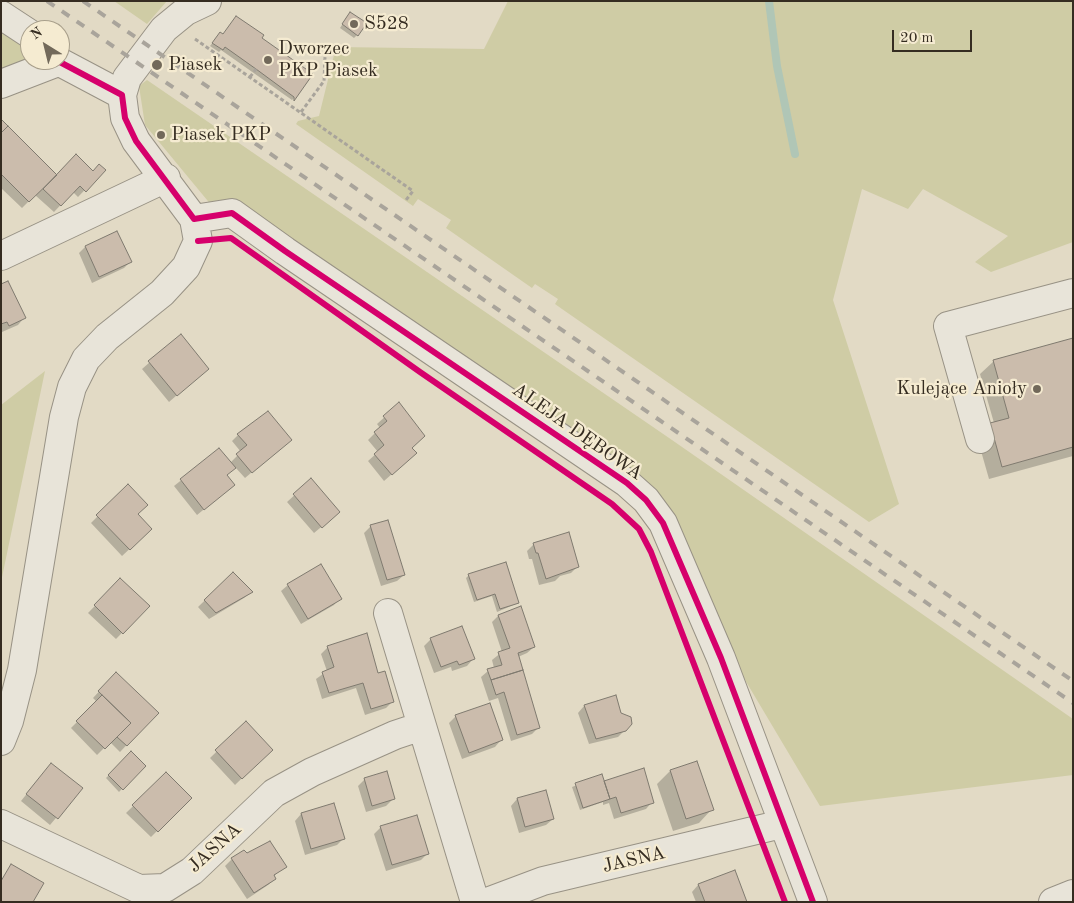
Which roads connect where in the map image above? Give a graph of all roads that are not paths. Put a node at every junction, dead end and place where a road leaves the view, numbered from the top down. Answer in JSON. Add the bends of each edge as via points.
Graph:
{"nodes":[{"id":1,"x":207,"y":1,"type":"edge"},
{"id":2,"x":1,"y":15,"type":"edge"},
{"id":3,"x":20,"y":27,"type":"edge"},
{"id":4,"x":70,"y":68,"type":"edge"},
{"id":5,"x":35,"y":70,"type":"edge"},
{"id":6,"x":1,"y":84,"type":"edge"},
{"id":7,"x":122,"y":95,"type":"junction"},
{"id":8,"x":166,"y":178,"type":"junction"},
{"id":9,"x":194,"y":219,"type":"junction"},
{"id":10,"x":1,"y":256,"type":"edge"},
{"id":11,"x":1073,"y":292,"type":"edge"},
{"id":12,"x":980,"y":439,"type":"dead end"},
{"id":13,"x":388,"y":613,"type":"dead end"},
{"id":14,"x":422,"y":726,"type":"junction"},
{"id":15,"x":5,"y":731,"type":"edge"},
{"id":16,"x":1,"y":824,"type":"edge"},
{"id":17,"x":782,"y":824,"type":"junction"},
{"id":18,"x":1073,"y":894,"type":"edge"},
{"id":19,"x":475,"y":902,"type":"edge"},
{"id":20,"x":487,"y":902,"type":"edge"},
{"id":21,"x":813,"y":902,"type":"edge"},
{"id":22,"x":1053,"y":902,"type":"edge"}],
"edges":[{"from":1,"to":7,"type":"street","via":[[186,11],[164,29],[127,78]]},
{"from":2,"to":3,"type":"street"},
{"from":4,"to":7,"type":"street"},
{"from":5,"to":6,"type":"street"},
{"from":7,"to":8,"type":"street","via":[[125,118],[136,141]]},
{"from":8,"to":9,"type":"street"},
{"from":8,"to":10,"type":"street"},
{"from":9,"to":15,"type":"street","via":[[198,241],[186,267],[162,294],[107,337],[86,359],[72,387],[64,417],[22,670]]},
{"from":9,"to":17,"type":"street","name":"ALEJA DĘBOWA","via":[[232,212],[627,483],[646,500],[663,523],[721,658]]},
{"from":11,"to":12,"type":"street","via":[[948,326]]},
{"from":13,"to":14,"type":"street"},
{"from":14,"to":16,"type":"street","name":"JASNA","via":[[312,772],[274,793],[192,871],[165,888],[139,889]]},
{"from":14,"to":19,"type":"street"},
{"from":17,"to":20,"type":"street","name":"JASNA","via":[[543,881]]},
{"from":17,"to":21,"type":"street","name":"ALEJA DĘBOWA"},
{"from":18,"to":22,"type":"street"}]}
